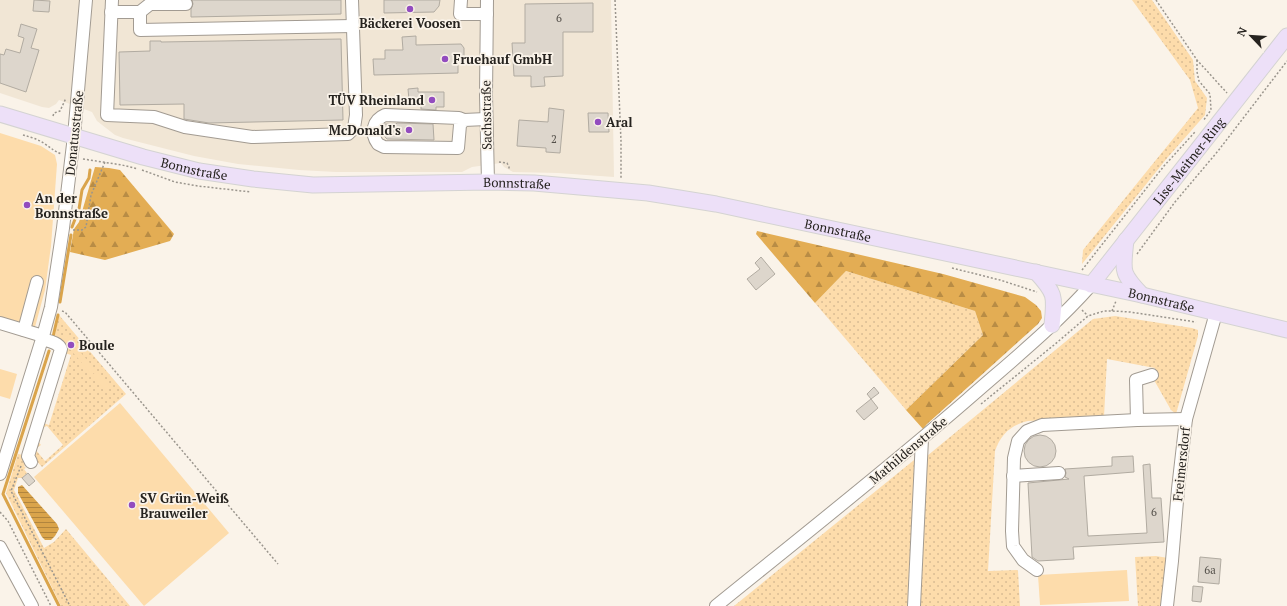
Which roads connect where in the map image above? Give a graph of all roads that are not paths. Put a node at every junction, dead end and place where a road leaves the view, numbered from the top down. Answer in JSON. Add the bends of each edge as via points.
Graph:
{"nodes":[{"id":1,"x":86,"y":0,"type":"edge"},
{"id":2,"x":352,"y":0,"type":"edge"},
{"id":3,"x":461,"y":0,"type":"edge"},
{"id":4,"x":487,"y":0,"type":"edge"},
{"id":5,"x":186,"y":4,"type":"dead end"},
{"id":6,"x":111,"y":6,"type":"edge"},
{"id":7,"x":140,"y":12,"type":"junction"},
{"id":8,"x":487,"y":14,"type":"junction"},
{"id":9,"x":353,"y":26,"type":"junction"},
{"id":10,"x":1287,"y":36,"type":"edge"},
{"id":11,"x":0,"y":114,"type":"edge"},
{"id":12,"x":486,"y":119,"type":"junction"},
{"id":13,"x":464,"y":120,"type":"junction"},
{"id":14,"x":74,"y":136,"type":"junction"},
{"id":15,"x":488,"y":182,"type":"junction"},
{"id":16,"x":1126,"y":240,"type":"junction"},
{"id":17,"x":1036,"y":272,"type":"junction"},
{"id":18,"x":37,"y":282,"type":"dead end"},
{"id":19,"x":1091,"y":285,"type":"junction"},
{"id":20,"x":1142,"y":295,"type":"junction"},
{"id":21,"x":1214,"y":318,"type":"junction"},
{"id":22,"x":0,"y":323,"type":"edge"},
{"id":23,"x":1052,"y":325,"type":"junction"},
{"id":24,"x":24,"y":330,"type":"junction"},
{"id":25,"x":1287,"y":330,"type":"edge"},
{"id":26,"x":42,"y":338,"type":"junction"},
{"id":27,"x":1152,"y":375,"type":"dead end"},
{"id":28,"x":1186,"y":419,"type":"junction"},
{"id":29,"x":1137,"y":420,"type":"junction"},
{"id":30,"x":922,"y":439,"type":"junction"},
{"id":31,"x":30,"y":459,"type":"road end"},
{"id":32,"x":1059,"y":473,"type":"dead end"},
{"id":33,"x":0,"y":474,"type":"edge"},
{"id":34,"x":1013,"y":476,"type":"junction"},
{"id":35,"x":0,"y":548,"type":"edge"},
{"id":36,"x":1037,"y":570,"type":"dead end"},
{"id":37,"x":32,"y":606,"type":"edge"},
{"id":38,"x":716,"y":606,"type":"edge"},
{"id":39,"x":914,"y":606,"type":"edge"},
{"id":40,"x":1167,"y":606,"type":"edge"}],
"edges":[{"from":1,"to":14,"type":"street","name":"Donatusstraße"},
{"from":2,"to":9,"type":"street"},
{"from":3,"to":8,"type":"street","via":[[460,14]]},
{"from":4,"to":8,"type":"street","name":"Sachsstraße"},
{"from":5,"to":7,"type":"street","via":[[150,4]]},
{"from":6,"to":7,"type":"street"},
{"from":6,"to":9,"type":"street","via":[[108,115],[154,117],[185,127],[252,137],[348,134],[354,128],[356,115]]},
{"from":7,"to":9,"type":"street","via":[[140,30]]},
{"from":8,"to":12,"type":"street","name":"Sachsstraße"},
{"from":10,"to":16,"type":"main road","name":"Lise-Meitner-Ring"},
{"from":11,"to":14,"type":"main road","name":"Bonnstraße"},
{"from":12,"to":13,"type":"street"},
{"from":12,"to":15,"type":"street","name":"Sachsstraße"},
{"from":13,"to":13,"type":"street","via":[[385,115],[376,122],[374,137],[378,144],[384,147],[458,148],[460,125]]},
{"from":14,"to":15,"type":"main road","name":"Bonnstraße","via":[[199,171],[253,179],[313,185]]},
{"from":14,"to":26,"type":"street","name":"Donatusstraße","via":[[63,228],[50,307]]},
{"from":15,"to":17,"type":"main road","name":"Bonnstraße","via":[[534,183],[648,193],[724,206]]},
{"from":16,"to":19,"type":"main road","name":"Lise-Meitner-Ring"},
{"from":16,"to":20,"type":"main road","via":[[1124,273]]},
{"from":17,"to":19,"type":"main road","name":"Bonnstraße"},
{"from":17,"to":23,"type":"main road","via":[[1049,286],[1053,297]]},
{"from":18,"to":24,"type":"street"},
{"from":19,"to":20,"type":"main road","name":"Bonnstraße"},
{"from":19,"to":23,"type":"street","name":"Mathildenstraße"},
{"from":20,"to":21,"type":"main road","name":"Bonnstraße"},
{"from":21,"to":25,"type":"main road","name":"Bonnstraße"},
{"from":21,"to":28,"type":"street","name":"Freimersdorf"},
{"from":22,"to":24,"type":"street"},
{"from":23,"to":30,"type":"street","name":"Mathildenstraße"},
{"from":24,"to":26,"type":"street"},
{"from":26,"to":31,"type":"street","via":[[60,346],[60,351]]},
{"from":26,"to":33,"type":"street","name":"Donatusstraße"},
{"from":27,"to":29,"type":"street","via":[[1136,380]]},
{"from":28,"to":29,"type":"street"},
{"from":28,"to":40,"type":"street","name":"Freimersdorf"},
{"from":29,"to":34,"type":"street","via":[[1042,425],[1027,431],[1018,441]]},
{"from":30,"to":38,"type":"street","name":"Mathildenstraße"},
{"from":30,"to":39,"type":"street"},
{"from":32,"to":34,"type":"street"},
{"from":34,"to":36,"type":"street","via":[[1013,546],[1023,560]]},
{"from":35,"to":37,"type":"street"}]}
